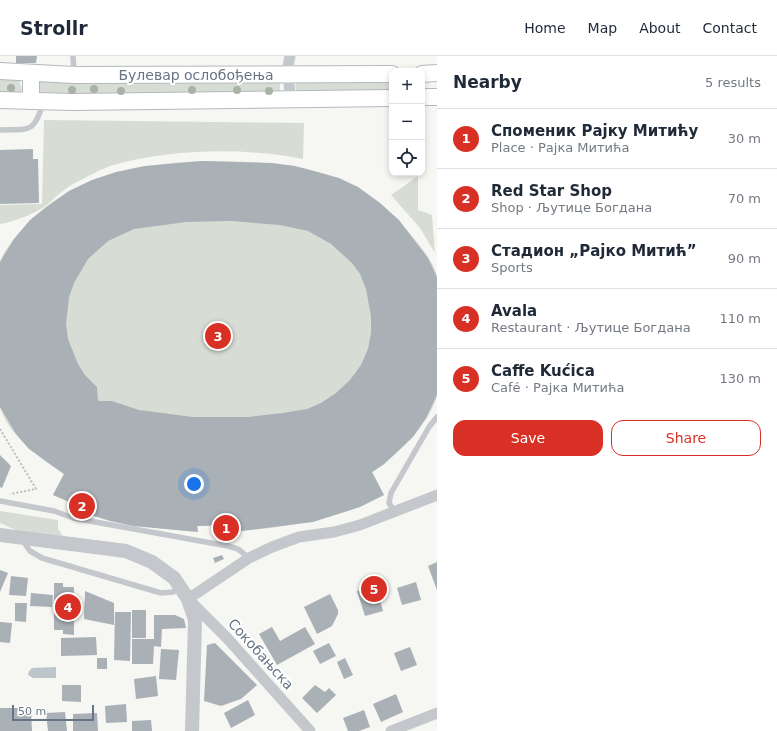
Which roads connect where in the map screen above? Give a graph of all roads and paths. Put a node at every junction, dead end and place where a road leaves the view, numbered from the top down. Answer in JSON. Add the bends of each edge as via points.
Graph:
{"nodes":[{"id":1,"x":73,"y":56,"type":"edge"},
{"id":2,"x":290,"y":56,"type":"edge"},
{"id":3,"x":0,"y":71,"type":"edge"},
{"id":4,"x":31,"y":74,"type":"junction"},
{"id":5,"x":389,"y":74,"type":"edge"},
{"id":6,"x":425,"y":74,"type":"edge"},
{"id":7,"x":437,"y":74,"type":"edge"},
{"id":8,"x":74,"y":75,"type":"junction"},
{"id":9,"x":288,"y":75,"type":"junction"},
{"id":10,"x":425,"y":97,"type":"edge"},
{"id":11,"x":437,"y":97,"type":"edge"},
{"id":12,"x":389,"y":98,"type":"edge"},
{"id":13,"x":290,"y":99,"type":"junction"},
{"id":14,"x":0,"y":100,"type":"edge"},
{"id":15,"x":37,"y":101,"type":"junction"},
{"id":16,"x":0,"y":130,"type":"edge"},
{"id":17,"x":437,"y":417,"type":"edge"},
{"id":18,"x":0,"y":430,"type":"edge"},
{"id":19,"x":7,"y":495,"type":"dead end"},
{"id":20,"x":437,"y":495,"type":"edge"},
{"id":21,"x":0,"y":501,"type":"edge"},
{"id":22,"x":394,"y":511,"type":"junction"},
{"id":23,"x":0,"y":535,"type":"edge"},
{"id":24,"x":22,"y":538,"type":"junction"},
{"id":25,"x":249,"y":558,"type":"junction"},
{"id":26,"x":185,"y":593,"type":"junction"},
{"id":27,"x":437,"y":713,"type":"edge"},
{"id":28,"x":192,"y":731,"type":"edge"},
{"id":29,"x":310,"y":731,"type":"edge"},
{"id":30,"x":391,"y":731,"type":"edge"}],
"edges":[{"from":1,"to":8,"type":"lane"},
{"from":2,"to":9,"type":"street"},
{"from":3,"to":4,"type":"main road","name":"Булевар ослобођења"},
{"from":4,"to":8,"type":"main road","name":"Булевар ослобођења"},
{"from":4,"to":15,"type":"main road"},
{"from":5,"to":9,"type":"main road","name":"Булевар ослобођења"},
{"from":6,"to":7,"type":"main road"},
{"from":8,"to":9,"type":"main road","name":"Булевар ослобођења"},
{"from":9,"to":13,"type":"street"},
{"from":10,"to":11,"type":"main road"},
{"from":12,"to":13,"type":"main road","name":"Булевар ослобођења"},
{"from":13,"to":15,"type":"main road","name":"Булевар ослобођења"},
{"from":14,"to":15,"type":"main road","name":"Булевар ослобођења"},
{"from":15,"to":16,"type":"lane","via":[[34,126],[27,130]]},
{"from":17,"to":22,"type":"lane","via":[[391,493],[390,503]]},
{"from":18,"to":19,"type":"path","via":[[36,488]]},
{"from":20,"to":22,"type":"street"},
{"from":21,"to":25,"type":"lane","via":[[54,511],[74,518],[228,546],[238,549]]},
{"from":22,"to":25,"type":"street","via":[[346,529],[299,537]]},
{"from":23,"to":24,"type":"street"},
{"from":24,"to":26,"type":"lane","via":[[30,551],[42,558],[161,593]]},
{"from":24,"to":26,"type":"street","via":[[131,552],[160,567],[174,578]]},
{"from":25,"to":26,"type":"street"},
{"from":26,"to":28,"type":"street","via":[[195,625]]},
{"from":26,"to":29,"type":"street","name":"Сокобањска"},
{"from":27,"to":30,"type":"street"}]}
